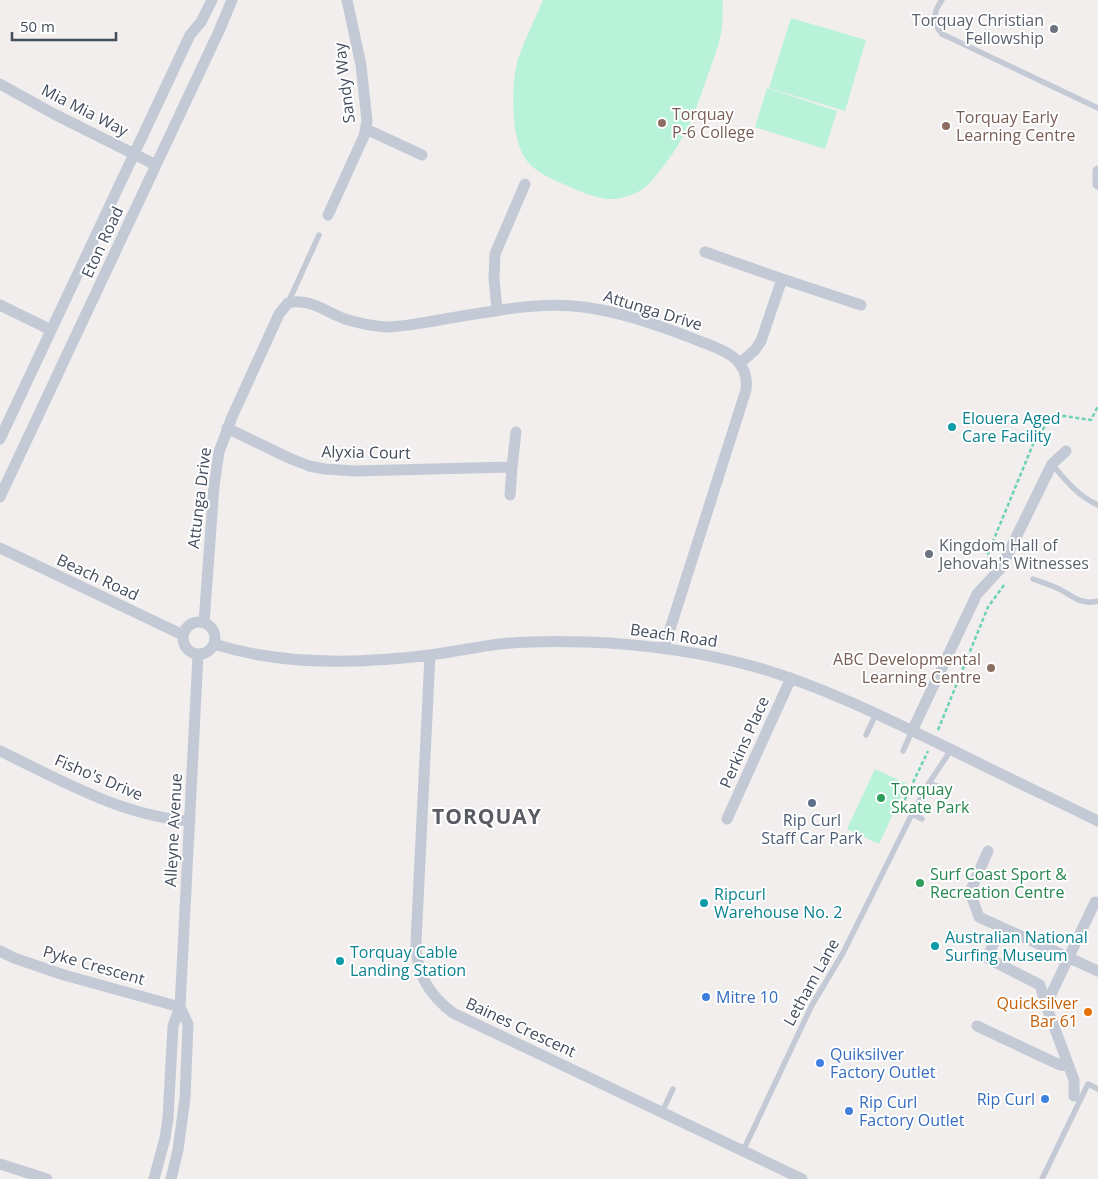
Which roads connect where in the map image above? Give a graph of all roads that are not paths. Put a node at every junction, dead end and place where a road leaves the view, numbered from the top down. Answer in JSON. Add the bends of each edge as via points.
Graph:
{"nodes":[{"id":1,"x":212,"y":0,"type":"edge"},
{"id":2,"x":232,"y":0,"type":"edge"},
{"id":3,"x":347,"y":0,"type":"edge"},
{"id":4,"x":942,"y":0,"type":"edge"},
{"id":5,"x":0,"y":84,"type":"edge"},
{"id":6,"x":1098,"y":108,"type":"edge"},
{"id":7,"x":366,"y":129,"type":"junction"},
{"id":8,"x":134,"y":153,"type":"junction"},
{"id":9,"x":422,"y":155,"type":"dead end"},
{"id":10,"x":156,"y":164,"type":"junction"},
{"id":11,"x":1098,"y":171,"type":"edge"},
{"id":12,"x":524,"y":184,"type":"dead end"},
{"id":13,"x":1098,"y":184,"type":"edge"},
{"id":14,"x":328,"y":215,"type":"dead end"},
{"id":15,"x":319,"y":235,"type":"dead end"},
{"id":16,"x":705,"y":252,"type":"dead end"},
{"id":17,"x":782,"y":279,"type":"junction"},
{"id":18,"x":288,"y":303,"type":"junction"},
{"id":19,"x":0,"y":305,"type":"edge"},
{"id":20,"x":861,"y":305,"type":"dead end"},
{"id":21,"x":497,"y":310,"type":"junction"},
{"id":22,"x":51,"y":330,"type":"junction"},
{"id":23,"x":740,"y":363,"type":"junction"},
{"id":24,"x":227,"y":428,"type":"junction"},
{"id":25,"x":516,"y":432,"type":"dead end"},
{"id":26,"x":0,"y":439,"type":"edge"},
{"id":27,"x":1066,"y":451,"type":"dead end"},
{"id":28,"x":1052,"y":464,"type":"junction"},
{"id":29,"x":512,"y":467,"type":"junction"},
{"id":30,"x":510,"y":495,"type":"dead end"},
{"id":31,"x":0,"y":497,"type":"edge"},
{"id":32,"x":1098,"y":505,"type":"edge"},
{"id":33,"x":0,"y":548,"type":"edge"},
{"id":34,"x":1033,"y":579,"type":"dead end"},
{"id":35,"x":1098,"y":601,"type":"edge"},
{"id":36,"x":204,"y":623,"type":"junction"},
{"id":37,"x":183,"y":635,"type":"junction"},
{"id":38,"x":214,"y":644,"type":"junction"},
{"id":39,"x":664,"y":648,"type":"junction"},
{"id":40,"x":198,"y":655,"type":"junction"},
{"id":41,"x":430,"y":655,"type":"junction"},
{"id":42,"x":790,"y":678,"type":"junction"},
{"id":43,"x":876,"y":714,"type":"junction"},
{"id":44,"x":912,"y":731,"type":"junction"},
{"id":45,"x":866,"y":735,"type":"dead end"},
{"id":46,"x":950,"y":750,"type":"junction"},
{"id":47,"x":0,"y":751,"type":"edge"},
{"id":48,"x":903,"y":751,"type":"dead end"},
{"id":49,"x":929,"y":783,"type":"junction"},
{"id":50,"x":937,"y":786,"type":"dead end"},
{"id":51,"x":912,"y":814,"type":"junction"},
{"id":52,"x":727,"y":819,"type":"dead end"},
{"id":53,"x":922,"y":819,"type":"dead end"},
{"id":54,"x":190,"y":821,"type":"junction"},
{"id":55,"x":1098,"y":821,"type":"edge"},
{"id":56,"x":988,"y":851,"type":"dead end"},
{"id":57,"x":1096,"y":898,"type":"edge"},
{"id":58,"x":1001,"y":927,"type":"junction"},
{"id":59,"x":0,"y":951,"type":"edge"},
{"id":60,"x":1068,"y":958,"type":"junction"},
{"id":61,"x":1098,"y":971,"type":"edge"},
{"id":62,"x":1046,"y":1004,"type":"junction"},
{"id":63,"x":180,"y":1008,"type":"junction"},
{"id":64,"x":977,"y":1026,"type":"dead end"},
{"id":65,"x":1069,"y":1066,"type":"junction"},
{"id":66,"x":673,"y":1089,"type":"dead end"},
{"id":67,"x":1098,"y":1089,"type":"edge"},
{"id":68,"x":1074,"y":1096,"type":"dead end"},
{"id":69,"x":662,"y":1112,"type":"junction"},
{"id":70,"x":743,"y":1151,"type":"junction"},
{"id":71,"x":0,"y":1164,"type":"edge"},
{"id":72,"x":47,"y":1179,"type":"edge"},
{"id":73,"x":154,"y":1179,"type":"edge"},
{"id":74,"x":171,"y":1179,"type":"edge"},
{"id":75,"x":802,"y":1179,"type":"edge"},
{"id":76,"x":1042,"y":1179,"type":"edge"}],
"edges":[{"from":1,"to":8,"type":"street","name":"Eton Road","via":[[190,35]]},
{"from":2,"to":10,"type":"street","name":"Eton Road"},
{"from":3,"to":7,"type":"street","name":"Sandy Way","via":[[361,65]]},
{"from":4,"to":6,"type":"lane","via":[[934,20],[942,34]]},
{"from":5,"to":8,"type":"street","name":"Mia Mia Way"},
{"from":7,"to":9,"type":"street"},
{"from":7,"to":14,"type":"street","name":"Sandy Way"},
{"from":8,"to":10,"type":"street","name":"Mia Mia Way"},
{"from":8,"to":22,"type":"street","name":"Eton Road"},
{"from":10,"to":31,"type":"street","name":"Eton Road"},
{"from":11,"to":13,"type":"street"},
{"from":12,"to":21,"type":"street","via":[[495,254]]},
{"from":15,"to":18,"type":"lane","name":"Attunga Drive"},
{"from":16,"to":17,"type":"street"},
{"from":17,"to":20,"type":"street"},
{"from":17,"to":23,"type":"street","via":[[761,341]]},
{"from":18,"to":21,"type":"street","name":"Attunga Drive","via":[[302,301],[345,319],[388,327]]},
{"from":18,"to":24,"type":"street","name":"Attunga Drive","via":[[279,314]]},
{"from":19,"to":22,"type":"street"},
{"from":21,"to":23,"type":"street","name":"Attunga Drive","via":[[548,305],[601,310],[671,330],[728,354]]},
{"from":22,"to":26,"type":"street","name":"Eton Road"},
{"from":23,"to":39,"type":"street","via":[[747,378],[746,390]]},
{"from":24,"to":29,"type":"street","name":"Alyxia Court","via":[[289,458],[325,469]]},
{"from":24,"to":36,"type":"street","name":"Attunga Drive","via":[[215,476]]},
{"from":25,"to":29,"type":"street"},
{"from":27,"to":28,"type":"street"},
{"from":28,"to":32,"type":"lane","via":[[1068,483]]},
{"from":28,"to":44,"type":"street","via":[[1001,568],[984,585],[971,606]]},
{"from":29,"to":30,"type":"street"},
{"from":33,"to":37,"type":"street","name":"Beach Road"},
{"from":34,"to":35,"type":"lane","via":[[1056,587],[1076,600]]},
{"from":36,"to":37,"type":"street","via":[[191,624]]},
{"from":36,"to":38,"type":"street","via":[[214,634]]},
{"from":37,"to":40,"type":"street","via":[[185,647]]},
{"from":38,"to":40,"type":"street","via":[[210,651]]},
{"from":38,"to":41,"type":"street","name":"Beach Road","via":[[254,656],[307,660],[382,660]]},
{"from":39,"to":41,"type":"street","name":"Beach Road","via":[[588,642],[528,642]]},
{"from":39,"to":42,"type":"street","name":"Beach Road","via":[[726,660]]},
{"from":40,"to":54,"type":"street","name":"Alleyne Avenue"},
{"from":41,"to":69,"type":"street","name":"Baines Crescent","via":[[416,942],[424,981],[441,1003],[453,1012]]},
{"from":42,"to":43,"type":"street","name":"Beach Road"},
{"from":42,"to":52,"type":"street","name":"Perkins Place"},
{"from":43,"to":44,"type":"street","name":"Beach Road"},
{"from":43,"to":45,"type":"lane"},
{"from":44,"to":46,"type":"street","name":"Beach Road"},
{"from":44,"to":48,"type":"lane"},
{"from":46,"to":49,"type":"lane","name":"Letham Lane"},
{"from":46,"to":55,"type":"street","name":"Beach Road"},
{"from":47,"to":54,"type":"street","name":"Fisho's Drive","via":[[127,809]]},
{"from":49,"to":50,"type":"lane"},
{"from":49,"to":51,"type":"lane","name":"Letham Lane"},
{"from":51,"to":53,"type":"lane"},
{"from":51,"to":70,"type":"lane","name":"Letham Lane","via":[[843,953],[812,1005]]},
{"from":54,"to":63,"type":"street","name":"Alleyne Avenue"},
{"from":56,"to":58,"type":"street","via":[[970,892],[979,917]]},
{"from":57,"to":60,"type":"street"},
{"from":58,"to":60,"type":"street"},
{"from":58,"to":62,"type":"street","via":[[987,958],[1040,985]]},
{"from":59,"to":63,"type":"street","name":"Pyke Crescent","via":[[64,974]]},
{"from":60,"to":61,"type":"street"},
{"from":60,"to":62,"type":"street"},
{"from":62,"to":65,"type":"street"},
{"from":63,"to":73,"type":"street","name":"Alleyne Avenue","via":[[173,1026],[165,1138]]},
{"from":63,"to":74,"type":"street","name":"Alleyne Avenue","via":[[188,1024],[185,1098]]},
{"from":64,"to":65,"type":"street","via":[[1060,1065]]},
{"from":65,"to":68,"type":"street","via":[[1074,1080]]},
{"from":66,"to":69,"type":"lane"},
{"from":67,"to":76,"type":"lane","via":[[1088,1084]]},
{"from":69,"to":70,"type":"street","name":"Baines Crescent"},
{"from":70,"to":75,"type":"street","name":"Baines Crescent"},
{"from":71,"to":72,"type":"street"}]}
